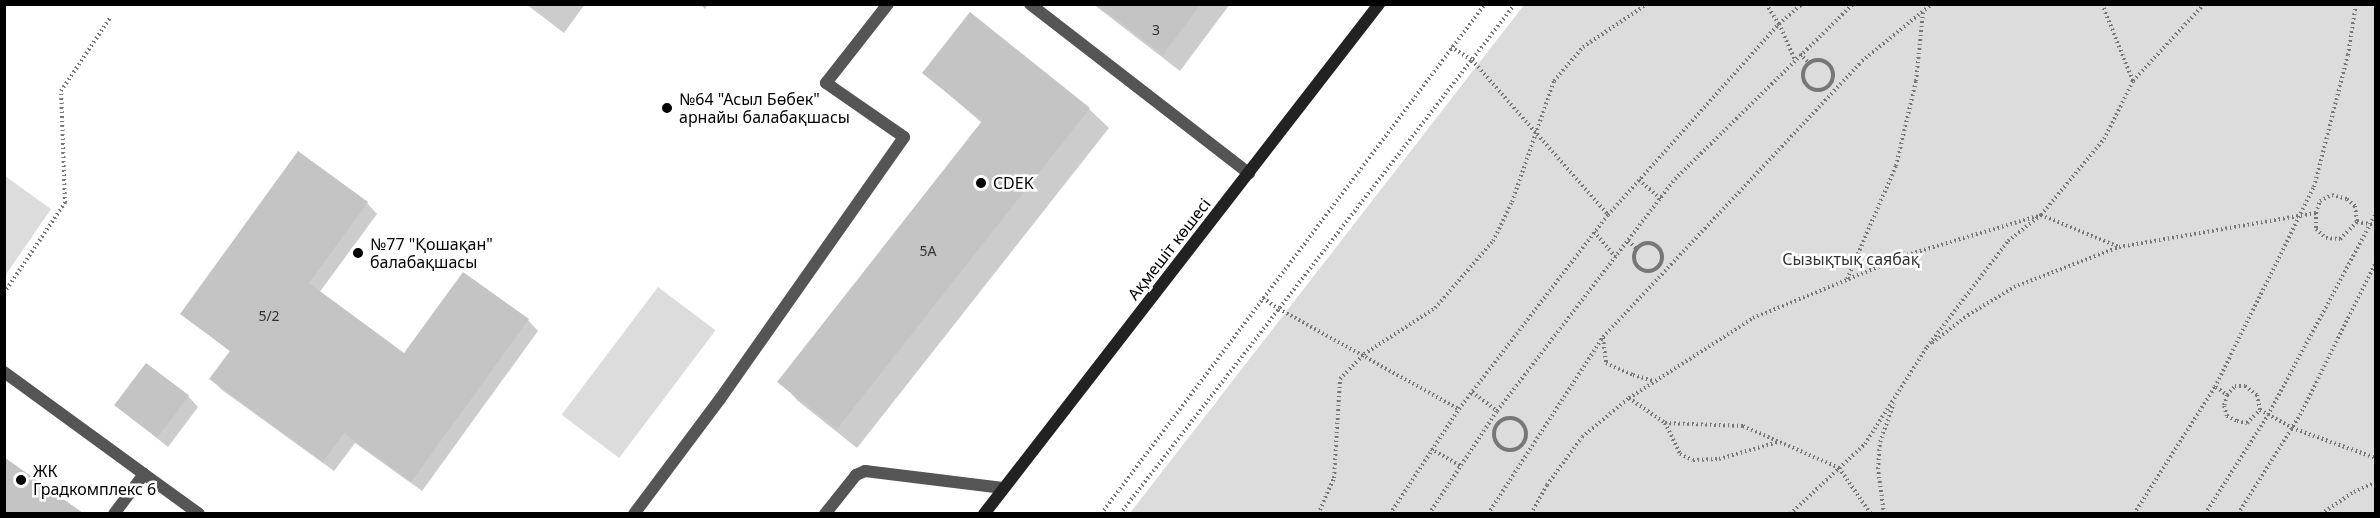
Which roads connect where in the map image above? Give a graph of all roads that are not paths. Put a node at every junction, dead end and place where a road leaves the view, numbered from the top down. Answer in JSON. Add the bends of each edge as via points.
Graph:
{"nodes":[{"id":1,"x":888,"y":4,"type":"edge"},
{"id":2,"x":1030,"y":4,"type":"edge"},
{"id":3,"x":1380,"y":4,"type":"edge"},
{"id":4,"x":1249,"y":173,"type":"junction"},
{"id":5,"x":4,"y":372,"type":"edge"},
{"id":6,"x":144,"y":474,"type":"junction"},
{"id":7,"x":1004,"y":488,"type":"junction"},
{"id":8,"x":114,"y":513,"type":"edge"},
{"id":9,"x":199,"y":513,"type":"edge"},
{"id":10,"x":634,"y":513,"type":"edge"},
{"id":11,"x":825,"y":513,"type":"edge"},
{"id":12,"x":984,"y":513,"type":"edge"}],
"edges":[{"from":1,"to":10,"type":"lane","via":[[826,83],[904,137],[720,399]]},
{"from":2,"to":4,"type":"lane"},
{"from":3,"to":4,"type":"main road","name":"Ақмешіт көшесі"},
{"from":4,"to":7,"type":"main road","name":"Ақмешіт көшесі"},
{"from":5,"to":6,"type":"lane"},
{"from":6,"to":8,"type":"lane"},
{"from":6,"to":9,"type":"lane"},
{"from":7,"to":11,"type":"lane","via":[[865,471],[856,475]]},
{"from":7,"to":12,"type":"main road","name":"Ақмешіт көшесі"}]}
